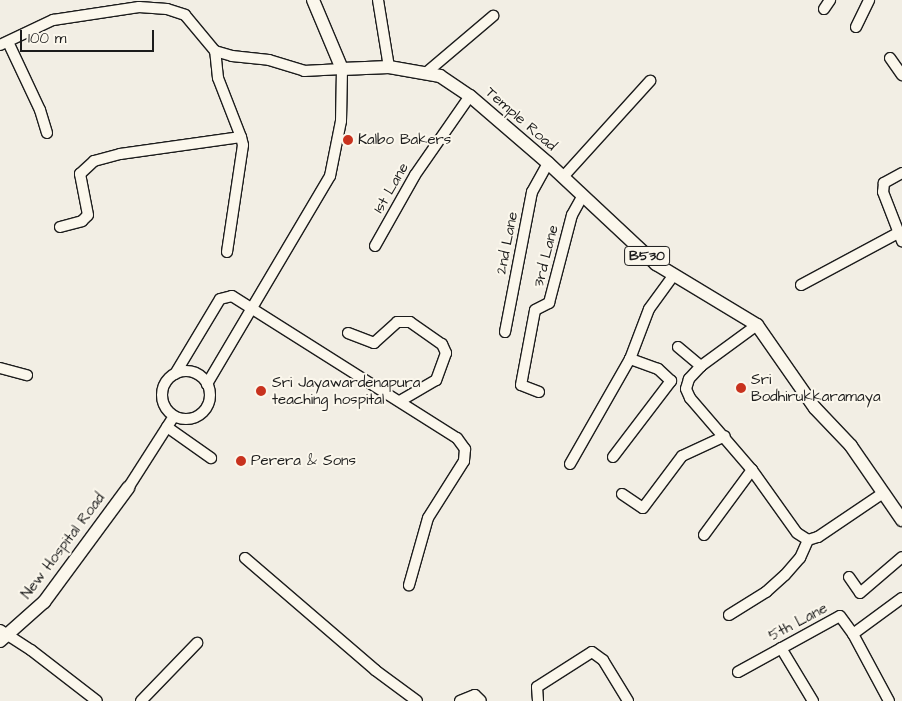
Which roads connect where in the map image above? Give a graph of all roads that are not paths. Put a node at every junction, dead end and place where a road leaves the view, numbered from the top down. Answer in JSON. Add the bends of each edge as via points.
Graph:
{"nodes":[{"id":1,"x":313,"y":0,"type":"edge"},
{"id":2,"x":378,"y":0,"type":"edge"},
{"id":3,"x":869,"y":0,"type":"edge"},
{"id":4,"x":493,"y":16,"type":"dead end"},
{"id":5,"x":856,"y":26,"type":"dead end"},
{"id":6,"x":4,"y":43,"type":"edge"},
{"id":7,"x":215,"y":50,"type":"junction"},
{"id":8,"x":890,"y":58,"type":"dead end"},
{"id":9,"x":389,"y":66,"type":"junction"},
{"id":10,"x":342,"y":69,"type":"junction"},
{"id":11,"x":427,"y":72,"type":"junction"},
{"id":12,"x":902,"y":75,"type":"edge"},
{"id":13,"x":650,"y":81,"type":"dead end"},
{"id":14,"x":470,"y":96,"type":"junction"},
{"id":15,"x":47,"y":133,"type":"dead end"},
{"id":16,"x":241,"y":137,"type":"junction"},
{"id":17,"x":548,"y":164,"type":"junction"},
{"id":18,"x":902,"y":173,"type":"edge"},
{"id":19,"x":563,"y":177,"type":"junction"},
{"id":20,"x":582,"y":197,"type":"junction"},
{"id":21,"x":60,"y":227,"type":"dead end"},
{"id":22,"x":900,"y":237,"type":"edge"},
{"id":23,"x":375,"y":246,"type":"dead end"},
{"id":24,"x":227,"y":252,"type":"dead end"},
{"id":25,"x":673,"y":276,"type":"junction"},
{"id":26,"x":801,"y":285,"type":"dead end"},
{"id":27,"x":253,"y":309,"type":"junction"},
{"id":28,"x":757,"y":325,"type":"junction"},
{"id":29,"x":505,"y":332,"type":"dead end"},
{"id":30,"x":348,"y":333,"type":"dead end"},
{"id":31,"x":678,"y":348,"type":"dead end"},
{"id":32,"x":630,"y":359,"type":"junction"},
{"id":33,"x":701,"y":366,"type":"junction"},
{"id":34,"x":0,"y":368,"type":"edge"},
{"id":35,"x":174,"y":374,"type":"junction"},
{"id":36,"x":27,"y":375,"type":"dead end"},
{"id":37,"x":207,"y":384,"type":"junction"},
{"id":38,"x":539,"y":392,"type":"dead end"},
{"id":39,"x":400,"y":401,"type":"junction"},
{"id":40,"x":174,"y":416,"type":"junction"},
{"id":41,"x":167,"y":427,"type":"junction"},
{"id":42,"x":725,"y":436,"type":"junction"},
{"id":43,"x":612,"y":456,"type":"dead end"},
{"id":44,"x":211,"y":458,"type":"dead end"},
{"id":45,"x":570,"y":464,"type":"dead end"},
{"id":46,"x":752,"y":470,"type":"junction"},
{"id":47,"x":128,"y":488,"type":"joint"},
{"id":48,"x":883,"y":493,"type":"junction"},
{"id":49,"x":622,"y":494,"type":"dead end"},
{"id":50,"x":902,"y":520,"type":"edge"},
{"id":51,"x":704,"y":535,"type":"dead end"},
{"id":52,"x":808,"y":540,"type":"junction"},
{"id":53,"x":902,"y":557,"type":"edge"},
{"id":54,"x":245,"y":558,"type":"dead end"},
{"id":55,"x":849,"y":577,"type":"dead end"},
{"id":56,"x":408,"y":585,"type":"dead end"},
{"id":57,"x":902,"y":598,"type":"edge"},
{"id":58,"x":730,"y":616,"type":"dead end"},
{"id":59,"x":853,"y":634,"type":"junction"},
{"id":60,"x":2,"y":636,"type":"edge"},
{"id":61,"x":197,"y":643,"type":"dead end"},
{"id":62,"x":781,"y":648,"type":"junction"},
{"id":63,"x":738,"y":672,"type":"dead end"},
{"id":64,"x":97,"y":701,"type":"edge"},
{"id":65,"x":141,"y":701,"type":"edge"},
{"id":66,"x":418,"y":701,"type":"edge"},
{"id":67,"x":460,"y":701,"type":"edge"},
{"id":68,"x":481,"y":701,"type":"edge"},
{"id":69,"x":538,"y":701,"type":"edge"},
{"id":70,"x":628,"y":701,"type":"edge"},
{"id":71,"x":813,"y":701,"type":"edge"},
{"id":72,"x":889,"y":701,"type":"edge"}],
"edges":[{"from":1,"to":10,"type":"main road"},
{"from":2,"to":9,"type":"street"},
{"from":3,"to":5,"type":"street"},
{"from":4,"to":11,"type":"street"},
{"from":6,"to":7,"type":"street","via":[[53,20],[139,7],[167,8],[185,15]]},
{"from":6,"to":15,"type":"street","via":[[40,110]]},
{"from":7,"to":10,"type":"street","name":"Temple Road","via":[[304,71]]},
{"from":7,"to":16,"type":"street","via":[[218,78]]},
{"from":8,"to":12,"type":"street"},
{"from":9,"to":10,"type":"main road","name":"Temple Road","number":"B530"},
{"from":9,"to":11,"type":"main road","name":"Temple Road","number":"B530"},
{"from":10,"to":27,"type":"street","via":[[341,121],[330,176]]},
{"from":11,"to":14,"type":"main road","name":"Temple Road","number":"B530","via":[[440,76]]},
{"from":13,"to":19,"type":"street"},
{"from":14,"to":17,"type":"main road","name":"Temple Road","number":"B530"},
{"from":14,"to":23,"type":"street","name":"1st Lane","via":[[415,175]]},
{"from":16,"to":21,"type":"street","via":[[94,160],[80,174],[88,215],[82,221]]},
{"from":16,"to":24,"type":"street","via":[[243,145]]},
{"from":17,"to":19,"type":"main road","name":"Temple Road","number":"B530"},
{"from":17,"to":29,"type":"street","name":"2nd Lane","via":[[532,192]]},
{"from":18,"to":22,"type":"street","via":[[884,183],[883,192]]},
{"from":19,"to":20,"type":"main road","name":"Temple Road","number":"B530"},
{"from":20,"to":25,"type":"main road","name":"Temple Road","number":"B530"},
{"from":20,"to":38,"type":"street","name":"3rd Lane","via":[[572,215],[549,304],[535,310],[521,385]]},
{"from":22,"to":26,"type":"street"},
{"from":25,"to":28,"type":"main road","name":"Temple Road","number":"B530"},
{"from":25,"to":32,"type":"street","via":[[649,309]]},
{"from":27,"to":35,"type":"street","via":[[232,296],[220,298]]},
{"from":27,"to":37,"type":"street"},
{"from":27,"to":39,"type":"street"},
{"from":28,"to":33,"type":"street"},
{"from":28,"to":48,"type":"main road","name":"Temple Road","number":"B530","via":[[815,408],[852,446]]},
{"from":30,"to":39,"type":"street","via":[[374,343],[397,322],[410,322],[442,344],[446,353],[436,380]]},
{"from":31,"to":33,"type":"street"},
{"from":32,"to":43,"type":"street","via":[[658,369],[671,382]]},
{"from":32,"to":45,"type":"street"},
{"from":33,"to":42,"type":"street","via":[[689,379],[686,389],[690,398]]},
{"from":34,"to":36,"type":"street"},
{"from":35,"to":37,"type":"street","via":[[196,374]]},
{"from":35,"to":40,"type":"street","via":[[165,384],[162,399]]},
{"from":37,"to":40,"type":"street","via":[[210,399],[202,412],[189,419]]},
{"from":39,"to":56,"type":"street","via":[[457,438],[465,450],[464,461],[428,518]]},
{"from":40,"to":41,"type":"street"},
{"from":41,"to":44,"type":"street"},
{"from":41,"to":47,"type":"street"},
{"from":42,"to":46,"type":"street"},
{"from":42,"to":49,"type":"street","via":[[682,456],[642,508]]},
{"from":46,"to":51,"type":"street"},
{"from":46,"to":52,"type":"street","via":[[796,533]]},
{"from":47,"to":60,"type":"main road","name":"New Hospital Road","via":[[44,602]]},
{"from":48,"to":50,"type":"main road","name":"Temple Road","number":"B530"},
{"from":48,"to":52,"type":"street"},
{"from":52,"to":58,"type":"street","via":[[800,558],[785,575]]},
{"from":53,"to":55,"type":"street","via":[[860,593]]},
{"from":54,"to":66,"type":"street","via":[[375,670]]},
{"from":57,"to":59,"type":"street"},
{"from":59,"to":62,"type":"street","name":"5th Lane","via":[[840,616]]},
{"from":59,"to":72,"type":"street","name":"5th Lane"},
{"from":60,"to":64,"type":"street","via":[[31,650]]},
{"from":61,"to":65,"type":"street"},
{"from":62,"to":63,"type":"street","name":"5th Lane"},
{"from":62,"to":71,"type":"street"},
{"from":67,"to":68,"type":"street","via":[[475,695]]},
{"from":69,"to":70,"type":"street","via":[[537,687],[592,652],[603,660]]}]}
